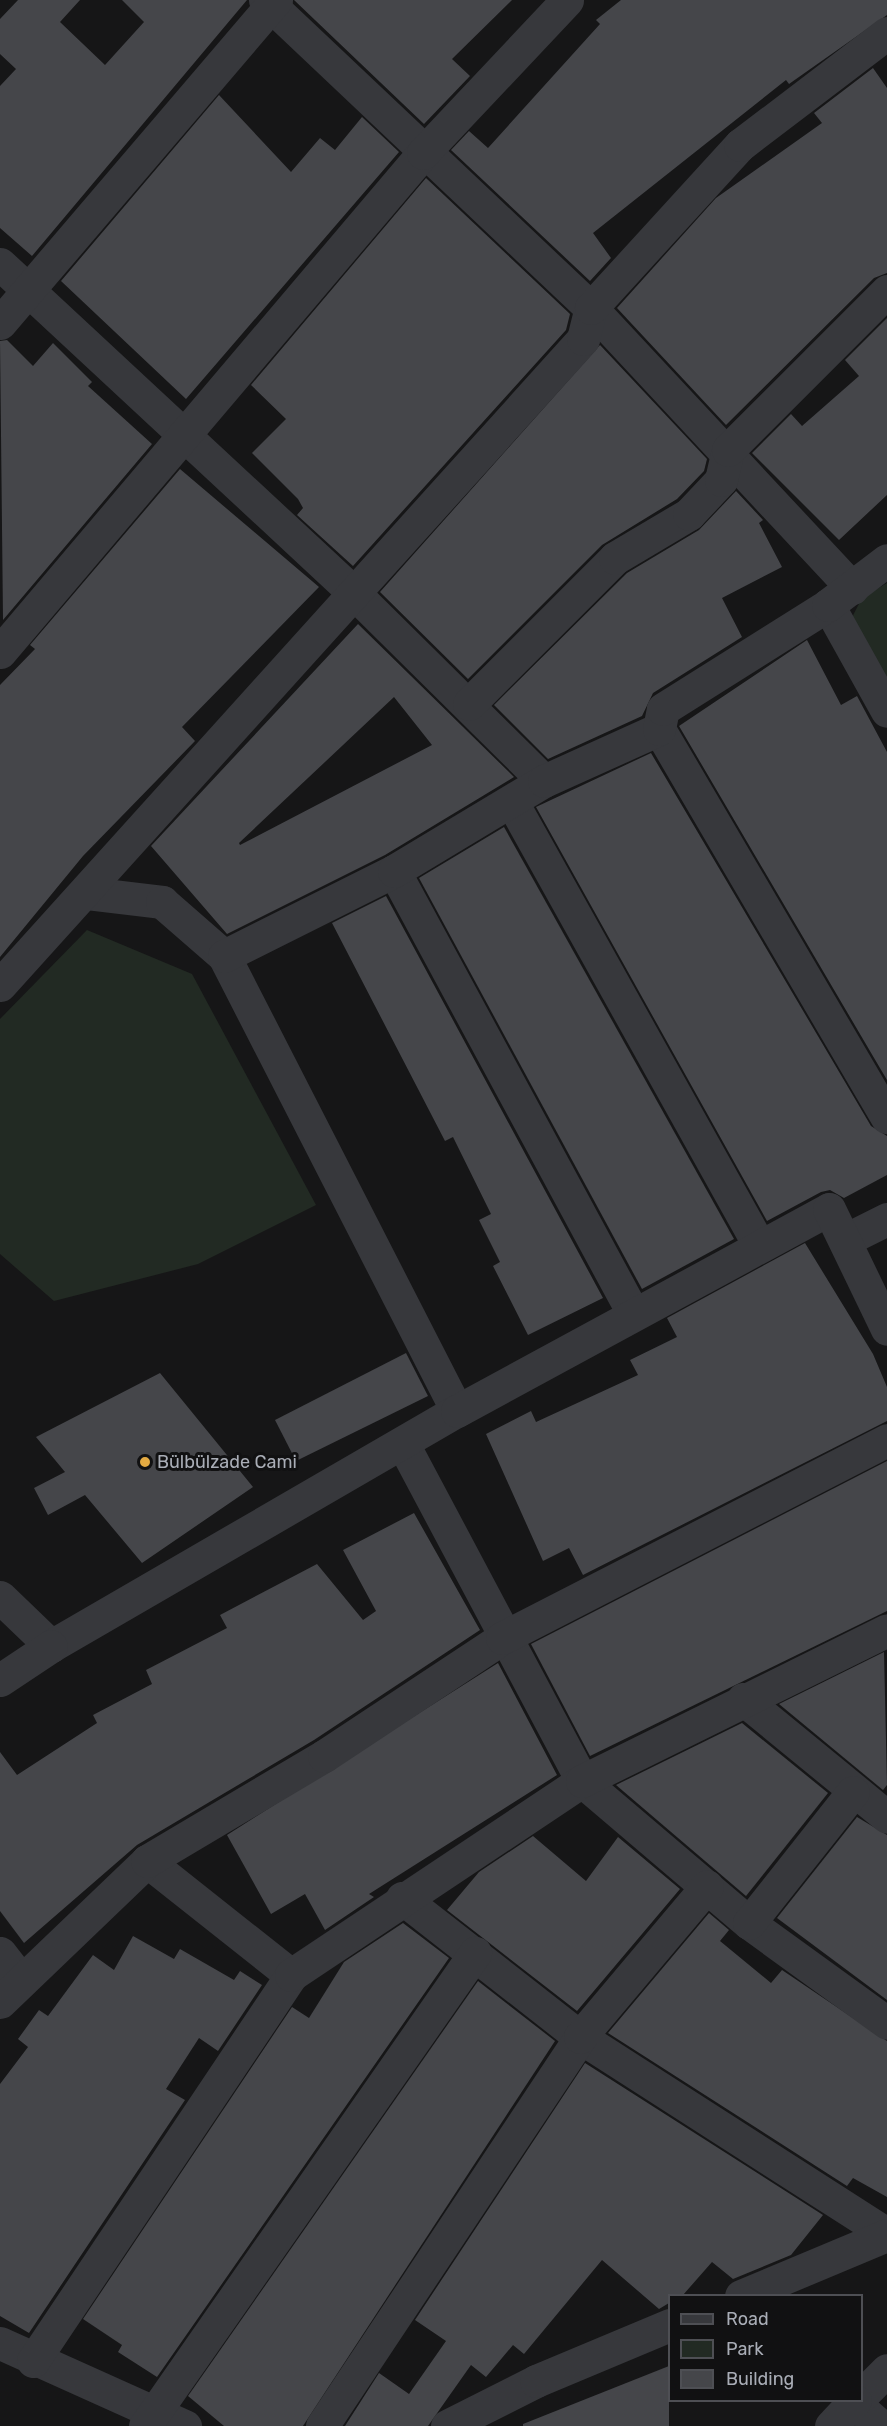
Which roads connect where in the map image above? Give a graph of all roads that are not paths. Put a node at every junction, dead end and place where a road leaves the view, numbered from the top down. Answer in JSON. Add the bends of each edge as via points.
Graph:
{"nodes":[{"id":1,"x":567,"y":0,"type":"edge"},
{"id":2,"x":271,"y":2,"type":"edge"},
{"id":3,"x":887,"y":33,"type":"edge"},
{"id":4,"x":423,"y":153,"type":"junction"},
{"id":5,"x":0,"y":264,"type":"edge"},
{"id":6,"x":28,"y":291,"type":"junction"},
{"id":7,"x":887,"y":291,"type":"edge"},
{"id":8,"x":591,"y":309,"type":"junction"},
{"id":9,"x":0,"y":323,"type":"edge"},
{"id":10,"x":186,"y":438,"type":"junction"},
{"id":11,"x":728,"y":450,"type":"junction"},
{"id":12,"x":887,"y":560,"type":"edge"},
{"id":13,"x":356,"y":595,"type":"junction"},
{"id":14,"x":840,"y":597,"type":"junction"},
{"id":15,"x":0,"y":652,"type":"edge"},
{"id":16,"x":470,"y":704,"type":"junction"},
{"id":17,"x":887,"y":711,"type":"edge"},
{"id":18,"x":659,"y":729,"type":"junction"},
{"id":19,"x":544,"y":781,"type":"junction"},
{"id":20,"x":513,"y":804,"type":"junction"},
{"id":21,"x":394,"y":871,"type":"junction"},
{"id":22,"x":87,"y":893,"type":"junction"},
{"id":23,"x":224,"y":956,"type":"junction"},
{"id":24,"x":0,"y":985,"type":"edge"},
{"id":25,"x":887,"y":1117,"type":"edge"},
{"id":26,"x":887,"y":1219,"type":"edge"},
{"id":27,"x":845,"y":1240,"type":"junction"},
{"id":28,"x":759,"y":1245,"type":"junction"},
{"id":29,"x":633,"y":1313,"type":"junction"},
{"id":30,"x":887,"y":1329,"type":"edge"},
{"id":31,"x":457,"y":1411,"type":"junction"},
{"id":32,"x":887,"y":1440,"type":"edge"},
{"id":33,"x":403,"y":1444,"type":"junction"},
{"id":34,"x":0,"y":1597,"type":"edge"},
{"id":35,"x":887,"y":1630,"type":"edge"},
{"id":36,"x":502,"y":1638,"type":"junction"},
{"id":37,"x":51,"y":1646,"type":"junction"},
{"id":38,"x":0,"y":1680,"type":"edge"},
{"id":39,"x":743,"y":1699,"type":"junction"},
{"id":40,"x":582,"y":1781,"type":"junction"},
{"id":41,"x":853,"y":1792,"type":"junction"},
{"id":42,"x":887,"y":1817,"type":"edge"},
{"id":43,"x":147,"y":1861,"type":"junction"},
{"id":44,"x":707,"y":1886,"type":"junction"},
{"id":45,"x":402,"y":1898,"type":"junction"},
{"id":46,"x":749,"y":1923,"type":"junction"},
{"id":47,"x":0,"y":1953,"type":"edge"},
{"id":48,"x":475,"y":1953,"type":"junction"},
{"id":49,"x":291,"y":1976,"type":"junction"},
{"id":50,"x":11,"y":1991,"type":"edge"},
{"id":51,"x":887,"y":2023,"type":"edge"},
{"id":52,"x":580,"y":2037,"type":"junction"},
{"id":53,"x":887,"y":2234,"type":"edge"},
{"id":54,"x":743,"y":2294,"type":"edge"},
{"id":55,"x":668,"y":2325,"type":"edge"},
{"id":56,"x":0,"y":2343,"type":"edge"},
{"id":57,"x":33,"y":2361,"type":"junction"},
{"id":58,"x":887,"y":2370,"type":"edge"},
{"id":59,"x":863,"y":2393,"type":"edge"},
{"id":60,"x":854,"y":2402,"type":"edge"},
{"id":61,"x":860,"y":2402,"type":"edge"},
{"id":62,"x":162,"y":2421,"type":"edge"},
{"id":63,"x":322,"y":2426,"type":"edge"},
{"id":64,"x":447,"y":2426,"type":"edge"},
{"id":65,"x":831,"y":2426,"type":"edge"},
{"id":66,"x":881,"y":2426,"type":"edge"}],
"edges":[{"from":1,"to":4,"type":"street"},
{"from":2,"to":4,"type":"street"},
{"from":2,"to":6,"type":"street"},
{"from":3,"to":8,"type":"street","via":[[740,145]]},
{"from":4,"to":8,"type":"street"},
{"from":4,"to":10,"type":"street"},
{"from":5,"to":6,"type":"street"},
{"from":6,"to":9,"type":"street"},
{"from":6,"to":10,"type":"street"},
{"from":7,"to":11,"type":"street"},
{"from":8,"to":11,"type":"street"},
{"from":8,"to":13,"type":"street","via":[[582,339]]},
{"from":10,"to":13,"type":"street"},
{"from":10,"to":15,"type":"street"},
{"from":11,"to":14,"type":"street"},
{"from":11,"to":16,"type":"street","via":[[721,480],[688,514],[615,558]]},
{"from":12,"to":14,"type":"street"},
{"from":13,"to":16,"type":"street"},
{"from":13,"to":22,"type":"street"},
{"from":14,"to":17,"type":"street"},
{"from":14,"to":18,"type":"street","via":[[663,708]]},
{"from":16,"to":19,"type":"street"},
{"from":18,"to":19,"type":"street"},
{"from":18,"to":25,"type":"street"},
{"from":19,"to":20,"type":"street"},
{"from":20,"to":21,"type":"street"},
{"from":20,"to":28,"type":"street"},
{"from":21,"to":23,"type":"street"},
{"from":21,"to":29,"type":"street"},
{"from":22,"to":23,"type":"street","via":[[162,902]]},
{"from":22,"to":24,"type":"street"},
{"from":23,"to":31,"type":"street"},
{"from":26,"to":27,"type":"street"},
{"from":27,"to":28,"type":"street","via":[[829,1209]]},
{"from":27,"to":30,"type":"street"},
{"from":28,"to":29,"type":"street"},
{"from":29,"to":31,"type":"street"},
{"from":31,"to":33,"type":"street"},
{"from":32,"to":36,"type":"street"},
{"from":33,"to":36,"type":"street"},
{"from":33,"to":37,"type":"street"},
{"from":34,"to":37,"type":"street"},
{"from":35,"to":39,"type":"street"},
{"from":36,"to":40,"type":"street"},
{"from":36,"to":43,"type":"street","via":[[324,1755]]},
{"from":37,"to":38,"type":"street"},
{"from":39,"to":40,"type":"street"},
{"from":39,"to":41,"type":"street"},
{"from":40,"to":44,"type":"street"},
{"from":40,"to":45,"type":"street"},
{"from":41,"to":42,"type":"street"},
{"from":41,"to":46,"type":"street"},
{"from":43,"to":49,"type":"street"},
{"from":43,"to":50,"type":"street"},
{"from":44,"to":46,"type":"street"},
{"from":44,"to":52,"type":"street"},
{"from":45,"to":48,"type":"street"},
{"from":45,"to":49,"type":"street"},
{"from":46,"to":51,"type":"street"},
{"from":47,"to":50,"type":"street"},
{"from":48,"to":52,"type":"street"},
{"from":48,"to":62,"type":"street"},
{"from":49,"to":57,"type":"street"},
{"from":52,"to":53,"type":"street"},
{"from":52,"to":63,"type":"street"},
{"from":53,"to":54,"type":"street"},
{"from":55,"to":64,"type":"street","via":[[536,2381]]},
{"from":56,"to":57,"type":"street"},
{"from":57,"to":62,"type":"street"},
{"from":58,"to":59,"type":"street"},
{"from":60,"to":65,"type":"street"},
{"from":61,"to":66,"type":"street"}]}
